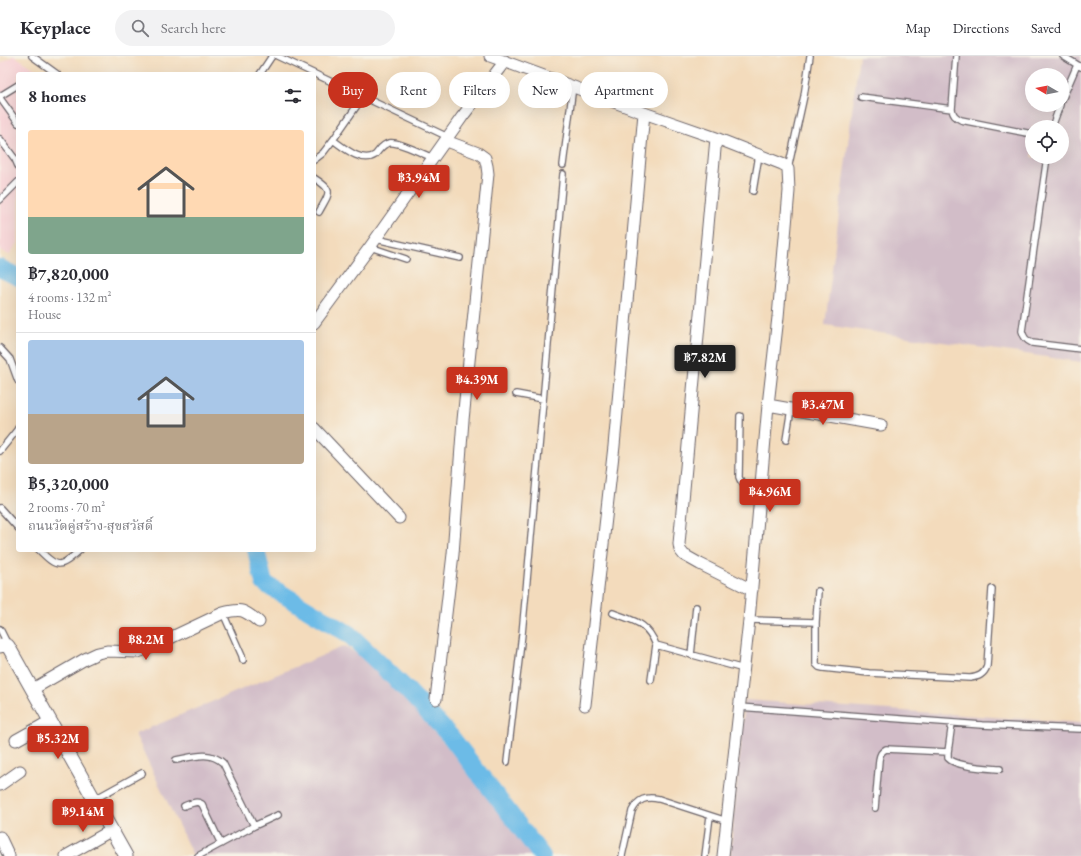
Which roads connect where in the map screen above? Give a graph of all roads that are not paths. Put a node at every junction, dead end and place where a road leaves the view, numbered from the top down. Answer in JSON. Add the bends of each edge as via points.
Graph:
{"nodes":[{"id":1,"x":32,"y":56,"type":"edge"},
{"id":2,"x":272,"y":56,"type":"edge"},
{"id":3,"x":277,"y":56,"type":"edge"},
{"id":4,"x":490,"y":56,"type":"edge"},
{"id":5,"x":810,"y":56,"type":"edge"},
{"id":6,"x":956,"y":56,"type":"edge"},
{"id":7,"x":1063,"y":56,"type":"edge"},
{"id":8,"x":505,"y":61,"type":"junction"},
{"id":9,"x":1079,"y":66,"type":"edge"},
{"id":10,"x":54,"y":72,"type":"edge"},
{"id":11,"x":261,"y":72,"type":"edge"},
{"id":12,"x":311,"y":72,"type":"edge"},
{"id":13,"x":316,"y":75,"type":"edge"},
{"id":14,"x":328,"y":80,"type":"edge"},
{"id":15,"x":16,"y":86,"type":"edge"},
{"id":16,"x":573,"y":86,"type":"junction"},
{"id":17,"x":1069,"y":86,"type":"edge"},
{"id":18,"x":0,"y":97,"type":"edge"},
{"id":19,"x":862,"y":97,"type":"dead end"},
{"id":20,"x":378,"y":104,"type":"edge"},
{"id":21,"x":355,"y":108,"type":"edge"},
{"id":22,"x":952,"y":109,"type":"junction"},
{"id":23,"x":644,"y":113,"type":"junction"},
{"id":24,"x":16,"y":118,"type":"edge"},
{"id":25,"x":1025,"y":133,"type":"edge"},
{"id":26,"x":716,"y":138,"type":"junction"},
{"id":27,"x":0,"y":139,"type":"edge"},
{"id":28,"x":447,"y":139,"type":"junction"},
{"id":29,"x":333,"y":140,"type":"junction"},
{"id":30,"x":759,"y":155,"type":"junction"},
{"id":31,"x":316,"y":158,"type":"edge"},
{"id":32,"x":434,"y":158,"type":"junction"},
{"id":33,"x":16,"y":161,"type":"edge"},
{"id":34,"x":1046,"y":164,"type":"edge"},
{"id":35,"x":563,"y":165,"type":"dead end"},
{"id":36,"x":788,"y":169,"type":"junction"},
{"id":37,"x":563,"y":174,"type":"dead end"},
{"id":38,"x":316,"y":179,"type":"edge"},
{"id":39,"x":16,"y":184,"type":"edge"},
{"id":40,"x":753,"y":191,"type":"dead end"},
{"id":41,"x":0,"y":200,"type":"edge"},
{"id":42,"x":319,"y":212,"type":"dead end"},
{"id":43,"x":373,"y":243,"type":"junction"},
{"id":44,"x":460,"y":258,"type":"dead end"},
{"id":45,"x":406,"y":259,"type":"dead end"},
{"id":46,"x":316,"y":321,"type":"edge"},
{"id":47,"x":0,"y":348,"type":"edge"},
{"id":48,"x":1081,"y":349,"type":"edge"},
{"id":49,"x":16,"y":376,"type":"edge"},
{"id":50,"x":516,"y":394,"type":"dead end"},
{"id":51,"x":543,"y":399,"type":"junction"},
{"id":52,"x":768,"y":405,"type":"junction"},
{"id":53,"x":791,"y":409,"type":"junction"},
{"id":54,"x":740,"y":416,"type":"dead end"},
{"id":55,"x":881,"y":424,"type":"dead end"},
{"id":56,"x":316,"y":430,"type":"edge"},
{"id":57,"x":16,"y":431,"type":"edge"},
{"id":58,"x":786,"y":440,"type":"dead end"},
{"id":59,"x":0,"y":451,"type":"edge"},
{"id":60,"x":760,"y":490,"type":"junction"},
{"id":61,"x":0,"y":508,"type":"edge"},
{"id":62,"x":399,"y":518,"type":"dead end"},
{"id":63,"x":16,"y":526,"type":"edge"},
{"id":64,"x":41,"y":552,"type":"edge"},
{"id":65,"x":78,"y":552,"type":"edge"},
{"id":66,"x":992,"y":589,"type":"dead end"},
{"id":67,"x":752,"y":590,"type":"junction"},
{"id":68,"x":818,"y":591,"type":"dead end"},
{"id":69,"x":696,"y":607,"type":"dead end"},
{"id":70,"x":223,"y":613,"type":"junction"},
{"id":71,"x":613,"y":613,"type":"dead end"},
{"id":72,"x":749,"y":620,"type":"junction"},
{"id":73,"x":259,"y":622,"type":"dead end"},
{"id":74,"x":816,"y":622,"type":"junction"},
{"id":75,"x":0,"y":629,"type":"edge"},
{"id":76,"x":656,"y":645,"type":"junction"},
{"id":77,"x":4,"y":646,"type":"edge"},
{"id":78,"x":691,"y":655,"type":"junction"},
{"id":79,"x":242,"y":660,"type":"dead end"},
{"id":80,"x":744,"y":669,"type":"junction"},
{"id":81,"x":651,"y":680,"type":"dead end"},
{"id":82,"x":32,"y":689,"type":"junction"},
{"id":83,"x":436,"y":699,"type":"dead end"},
{"id":84,"x":585,"y":705,"type":"dead end"},
{"id":85,"x":740,"y":707,"type":"junction"},
{"id":86,"x":50,"y":721,"type":"junction"},
{"id":87,"x":952,"y":723,"type":"junction"},
{"id":88,"x":1081,"y":729,"type":"edge"},
{"id":89,"x":16,"y":740,"type":"dead end"},
{"id":90,"x":948,"y":752,"type":"junction"},
{"id":91,"x":176,"y":760,"type":"dead end"},
{"id":92,"x":507,"y":762,"type":"dead end"},
{"id":93,"x":1000,"y":769,"type":"dead end"},
{"id":94,"x":20,"y":772,"type":"dead end"},
{"id":95,"x":142,"y":773,"type":"dead end"},
{"id":96,"x":0,"y":785,"type":"edge"},
{"id":97,"x":95,"y":800,"type":"junction"},
{"id":98,"x":184,"y":806,"type":"dead end"},
{"id":99,"x":875,"y":808,"type":"dead end"},
{"id":100,"x":278,"y":815,"type":"dead end"},
{"id":101,"x":710,"y":816,"type":"junction"},
{"id":102,"x":727,"y":821,"type":"junction"},
{"id":103,"x":254,"y":826,"type":"junction"},
{"id":104,"x":112,"y":830,"type":"junction"},
{"id":105,"x":0,"y":837,"type":"edge"},
{"id":106,"x":220,"y":844,"type":"junction"},
{"id":107,"x":9,"y":856,"type":"edge"},
{"id":108,"x":66,"y":856,"type":"edge"},
{"id":109,"x":126,"y":856,"type":"edge"},
{"id":110,"x":198,"y":856,"type":"edge"},
{"id":111,"x":622,"y":856,"type":"edge"},
{"id":112,"x":705,"y":856,"type":"edge"},
{"id":113,"x":723,"y":856,"type":"edge"}],
"edges":[{"from":1,"to":10,"type":"lane"},
{"from":2,"to":11,"type":"lane"},
{"from":3,"to":12,"type":"lane"},
{"from":4,"to":8,"type":"street"},
{"from":5,"to":36,"type":"lane"},
{"from":6,"to":22,"type":"lane"},
{"from":7,"to":9,"type":"lane"},
{"from":8,"to":16,"type":"street"},
{"from":8,"to":28,"type":"street"},
{"from":9,"to":17,"type":"lane"},
{"from":13,"to":14,"type":"lane"},
{"from":15,"to":18,"type":"lane"},
{"from":16,"to":23,"type":"street"},
{"from":16,"to":35,"type":"lane"},
{"from":18,"to":24,"type":"lane"},
{"from":19,"to":22,"type":"lane"},
{"from":20,"to":28,"type":"lane"},
{"from":21,"to":29,"type":"lane"},
{"from":22,"to":25,"type":"lane","via":[[956,118],[961,120]]},
{"from":23,"to":26,"type":"street"},
{"from":23,"to":84,"type":"street","via":[[614,446]]},
{"from":26,"to":30,"type":"street"},
{"from":26,"to":67,"type":"street","via":[[679,544],[684,555]]},
{"from":27,"to":33,"type":"lane"},
{"from":28,"to":32,"type":"street"},
{"from":28,"to":83,"type":"street","via":[[485,158],[488,174],[463,420],[453,554]]},
{"from":29,"to":31,"type":"lane"},
{"from":29,"to":32,"type":"lane","via":[[357,156],[366,158],[374,156],[388,143],[396,143]]},
{"from":30,"to":36,"type":"street"},
{"from":30,"to":40,"type":"lane"},
{"from":32,"to":43,"type":"street"},
{"from":34,"to":48,"type":"lane","via":[[1022,331],[1027,341],[1032,343]]},
{"from":36,"to":52,"type":"street","via":[[789,191]]},
{"from":37,"to":51,"type":"lane"},
{"from":38,"to":42,"type":"lane","via":[[324,185],[329,194]]},
{"from":39,"to":41,"type":"lane"},
{"from":43,"to":44,"type":"lane"},
{"from":43,"to":45,"type":"lane"},
{"from":43,"to":46,"type":"street"},
{"from":47,"to":49,"type":"lane","via":[[10,359]]},
{"from":50,"to":51,"type":"lane"},
{"from":51,"to":92,"type":"lane"},
{"from":52,"to":53,"type":"street"},
{"from":52,"to":60,"type":"street"},
{"from":53,"to":55,"type":"street"},
{"from":53,"to":58,"type":"lane"},
{"from":54,"to":60,"type":"lane","via":[[741,482]]},
{"from":56,"to":62,"type":"street"},
{"from":57,"to":59,"type":"lane"},
{"from":60,"to":67,"type":"street"},
{"from":61,"to":63,"type":"lane"},
{"from":64,"to":65,"type":"lane","via":[[54,564],[67,561]]},
{"from":66,"to":74,"type":"lane","via":[[987,666],[981,676],[976,678],[876,673],[819,667],[816,664]]},
{"from":67,"to":72,"type":"street"},
{"from":68,"to":74,"type":"lane"},
{"from":69,"to":78,"type":"lane"},
{"from":70,"to":73,"type":"street","via":[[241,610]]},
{"from":70,"to":79,"type":"lane"},
{"from":70,"to":82,"type":"street","via":[[138,652],[98,653]]},
{"from":71,"to":76,"type":"lane","via":[[641,624],[653,637]]},
{"from":72,"to":74,"type":"lane"},
{"from":72,"to":80,"type":"street"},
{"from":75,"to":77,"type":"lane"},
{"from":76,"to":78,"type":"lane"},
{"from":76,"to":81,"type":"lane"},
{"from":77,"to":82,"type":"street"},
{"from":78,"to":80,"type":"lane"},
{"from":80,"to":85,"type":"street"},
{"from":82,"to":86,"type":"street"},
{"from":85,"to":87,"type":"lane"},
{"from":85,"to":102,"type":"street"},
{"from":86,"to":89,"type":"street"},
{"from":86,"to":97,"type":"street"},
{"from":87,"to":88,"type":"lane"},
{"from":87,"to":90,"type":"lane"},
{"from":90,"to":93,"type":"lane","via":[[951,761],[961,765]]},
{"from":90,"to":99,"type":"lane","via":[[886,749],[882,751]]},
{"from":91,"to":103,"type":"lane","via":[[202,755],[212,756],[224,763]]},
{"from":94,"to":96,"type":"street"},
{"from":95,"to":97,"type":"lane"},
{"from":97,"to":104,"type":"street"},
{"from":98,"to":106,"type":"lane","via":[[195,802],[202,804]]},
{"from":100,"to":103,"type":"lane"},
{"from":101,"to":102,"type":"lane"},
{"from":101,"to":111,"type":"lane","via":[[659,799],[647,798],[635,805],[632,811]]},
{"from":101,"to":112,"type":"lane"},
{"from":102,"to":113,"type":"street"},
{"from":103,"to":106,"type":"lane"},
{"from":104,"to":108,"type":"street"},
{"from":104,"to":109,"type":"street"},
{"from":105,"to":107,"type":"street"},
{"from":106,"to":110,"type":"lane"}]}
